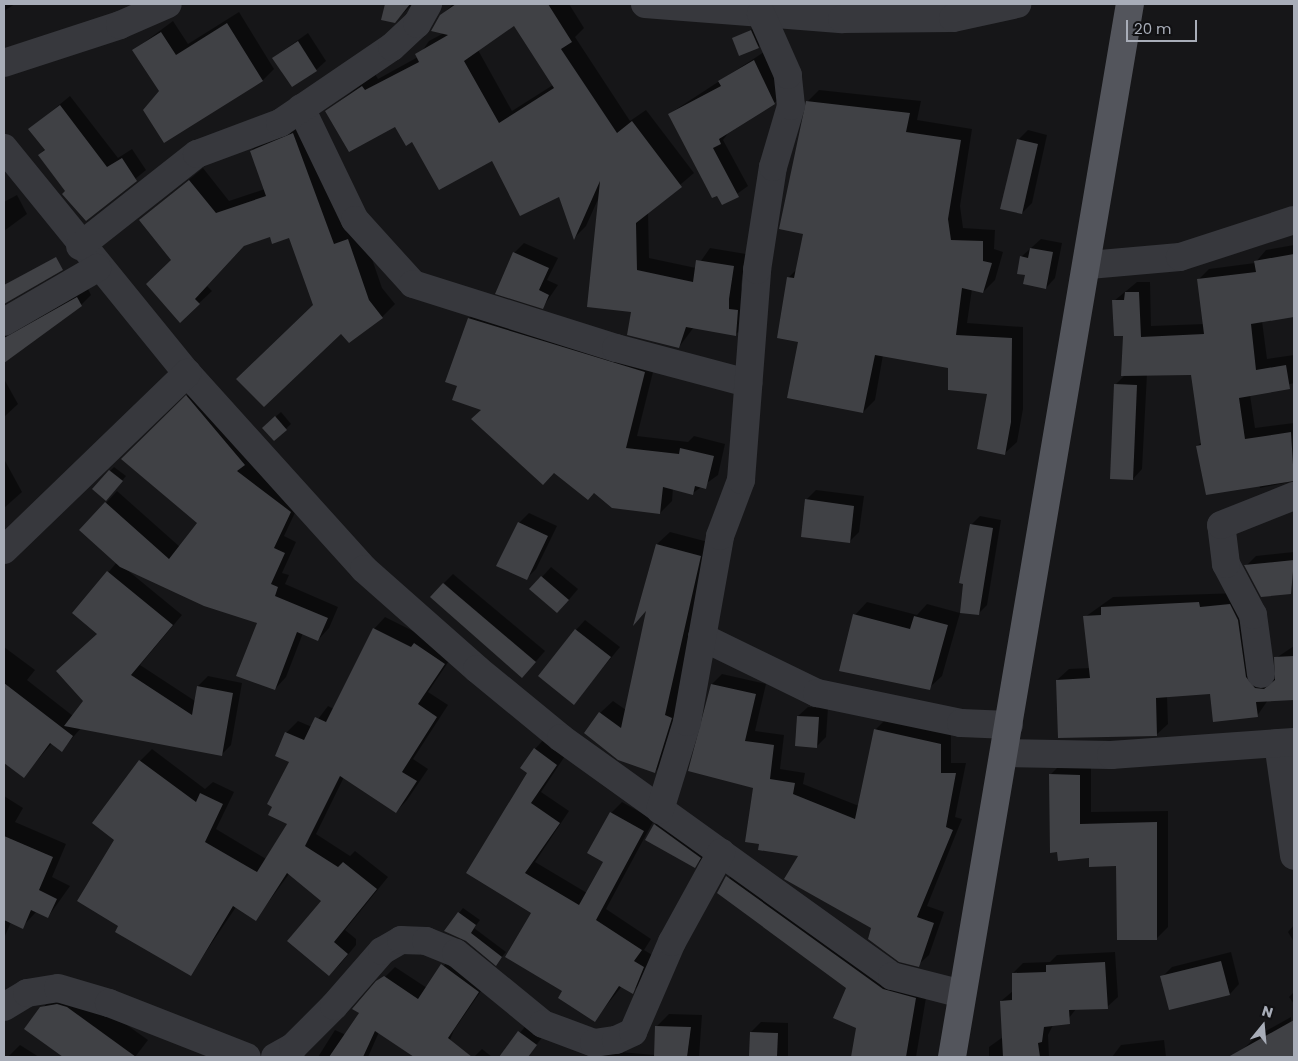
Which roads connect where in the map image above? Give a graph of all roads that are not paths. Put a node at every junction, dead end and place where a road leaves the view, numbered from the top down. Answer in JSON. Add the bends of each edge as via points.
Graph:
{"nodes":[{"id":1,"x":168,"y":4,"type":"edge"},
{"id":2,"x":428,"y":4,"type":"edge"},
{"id":3,"x":645,"y":4,"type":"edge"},
{"id":4,"x":1017,"y":4,"type":"edge"},
{"id":5,"x":1130,"y":4,"type":"edge"},
{"id":6,"x":761,"y":14,"type":"junction"},
{"id":7,"x":806,"y":17,"type":"junction"},
{"id":8,"x":780,"y":51,"type":"junction"},
{"id":9,"x":4,"y":63,"type":"edge"},
{"id":10,"x":300,"y":108,"type":"junction"},
{"id":11,"x":4,"y":148,"type":"edge"},
{"id":12,"x":1294,"y":220,"type":"edge"},
{"id":13,"x":80,"y":246,"type":"junction"},
{"id":14,"x":1089,"y":265,"type":"junction"},
{"id":15,"x":97,"y":268,"type":"junction"},
{"id":16,"x":4,"y":322,"type":"edge"},
{"id":17,"x":187,"y":373,"type":"junction"},
{"id":18,"x":748,"y":383,"type":"junction"},
{"id":19,"x":1294,"y":496,"type":"edge"},
{"id":20,"x":4,"y":550,"type":"edge"},
{"id":21,"x":702,"y":637,"type":"junction"},
{"id":22,"x":1261,"y":674,"type":"dead end"},
{"id":23,"x":1009,"y":725,"type":"junction"},
{"id":24,"x":1286,"y":742,"type":"edge"},
{"id":25,"x":1004,"y":753,"type":"junction"},
{"id":26,"x":660,"y":810,"type":"junction"},
{"id":27,"x":722,"y":853,"type":"junction"},
{"id":28,"x":1294,"y":856,"type":"edge"},
{"id":29,"x":962,"y":994,"type":"junction"},
{"id":30,"x":4,"y":1007,"type":"edge"},
{"id":31,"x":247,"y":1057,"type":"edge"},
{"id":32,"x":275,"y":1057,"type":"edge"},
{"id":33,"x":952,"y":1057,"type":"edge"}],
"edges":[{"from":1,"to":9,"type":"street","via":[[120,25]]},
{"from":2,"to":10,"type":"street","via":[[417,24],[392,47]]},
{"from":3,"to":6,"type":"street"},
{"from":4,"to":7,"type":"street","via":[[953,18]]},
{"from":5,"to":14,"type":"main road"},
{"from":6,"to":7,"type":"street"},
{"from":6,"to":8,"type":"street"},
{"from":7,"to":8,"type":"street"},
{"from":8,"to":18,"type":"street","via":[[792,91],[791,106],[772,176]]},
{"from":10,"to":13,"type":"street","via":[[280,123],[197,154]]},
{"from":10,"to":18,"type":"street","via":[[355,220],[413,284],[616,348]]},
{"from":11,"to":13,"type":"street"},
{"from":12,"to":14,"type":"street","via":[[1180,257]]},
{"from":13,"to":15,"type":"street"},
{"from":14,"to":23,"type":"main road"},
{"from":15,"to":16,"type":"street"},
{"from":15,"to":17,"type":"street"},
{"from":17,"to":20,"type":"street"},
{"from":17,"to":26,"type":"street","via":[[364,569],[561,738]]},
{"from":18,"to":21,"type":"street","via":[[741,480],[720,536]]},
{"from":19,"to":22,"type":"street","via":[[1221,525],[1226,564],[1253,615]]},
{"from":21,"to":23,"type":"street","via":[[817,693],[961,723]]},
{"from":21,"to":26,"type":"street","via":[[687,722]]},
{"from":23,"to":25,"type":"main road"},
{"from":24,"to":25,"type":"street","via":[[1111,755]]},
{"from":24,"to":28,"type":"street"},
{"from":25,"to":29,"type":"main road"},
{"from":26,"to":27,"type":"street"},
{"from":27,"to":29,"type":"street","via":[[892,976]]},
{"from":27,"to":32,"type":"street","via":[[672,942],[632,1032],[616,1040],[594,1043],[551,1028],[456,954],[426,940],[401,940],[382,951],[293,1047]]},
{"from":29,"to":33,"type":"main road"},
{"from":30,"to":31,"type":"street","via":[[27,992],[58,988],[109,1003]]}]}
